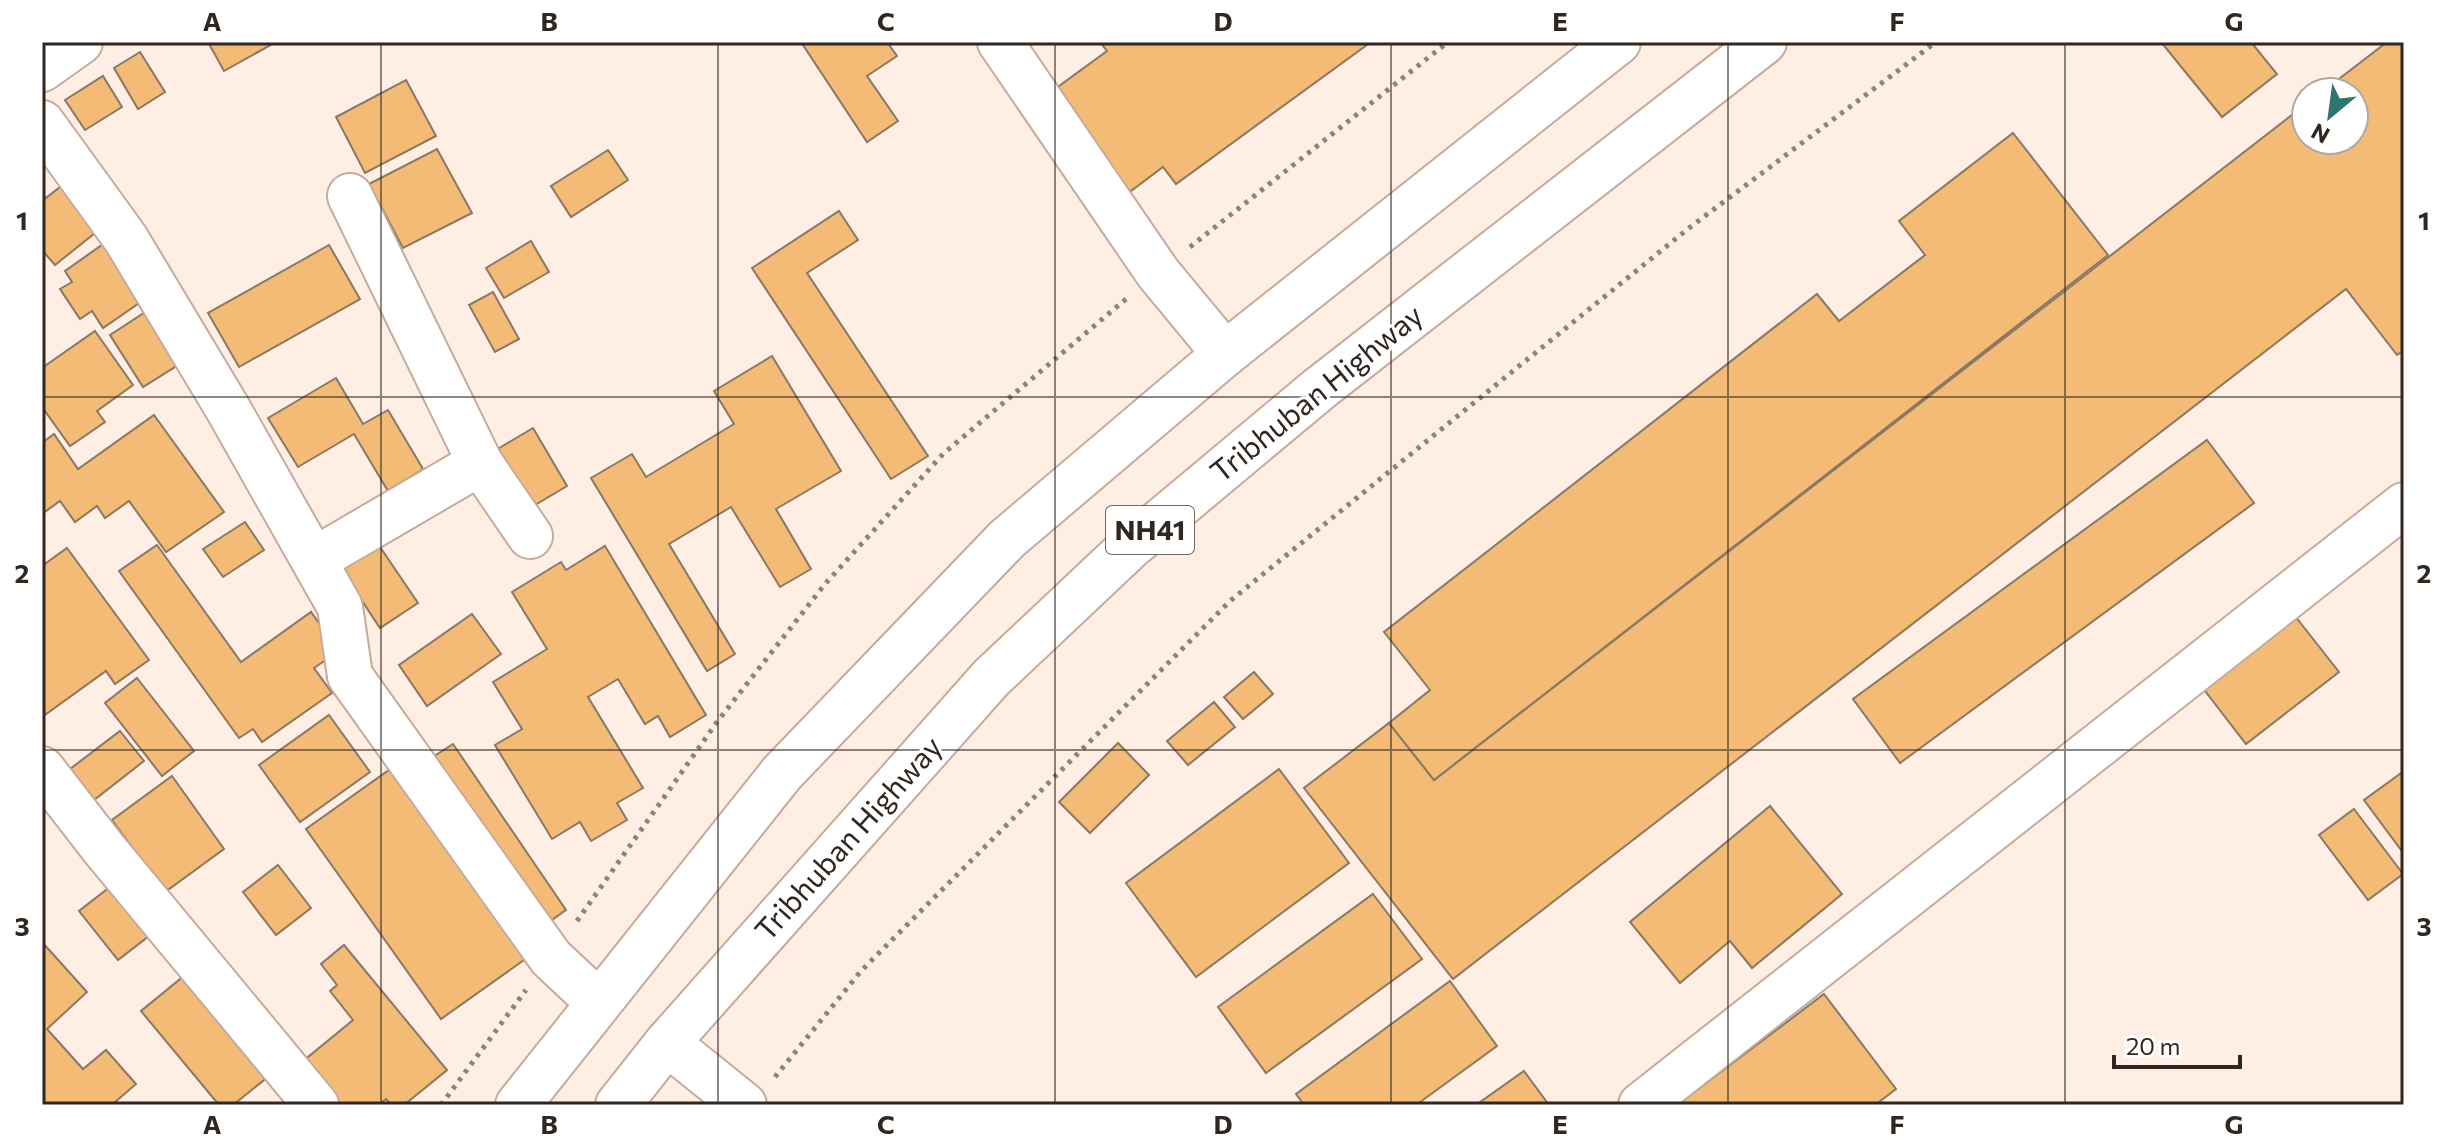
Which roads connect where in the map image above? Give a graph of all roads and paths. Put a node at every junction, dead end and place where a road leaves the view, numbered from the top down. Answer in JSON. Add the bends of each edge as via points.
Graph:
{"nodes":[{"id":1,"x":80,"y":42,"type":"edge"},
{"id":2,"x":1000,"y":42,"type":"edge"},
{"id":3,"x":1448,"y":42,"type":"edge"},
{"id":4,"x":1618,"y":42,"type":"edge"},
{"id":5,"x":1764,"y":42,"type":"edge"},
{"id":6,"x":1936,"y":42,"type":"edge"},
{"id":7,"x":42,"y":69,"type":"edge"},
{"id":8,"x":42,"y":123,"type":"edge"},
{"id":9,"x":350,"y":196,"type":"dead end"},
{"id":10,"x":1158,"y":273,"type":"junction"},
{"id":11,"x":1225,"y":354,"type":"junction"},
{"id":12,"x":480,"y":463,"type":"junction"},
{"id":13,"x":2404,"y":505,"type":"edge"},
{"id":14,"x":530,"y":536,"type":"dead end"},
{"id":15,"x":314,"y":560,"type":"junction"},
{"id":16,"x":42,"y":769,"type":"edge"},
{"id":17,"x":551,"y":958,"type":"junction"},
{"id":18,"x":598,"y":1002,"type":"junction"},
{"id":19,"x":667,"y":1043,"type":"junction"},
{"id":20,"x":758,"y":1093,"type":"edge"},
{"id":21,"x":316,"y":1105,"type":"edge"},
{"id":22,"x":441,"y":1105,"type":"edge"},
{"id":23,"x":518,"y":1105,"type":"edge"},
{"id":24,"x":618,"y":1105,"type":"edge"},
{"id":25,"x":1641,"y":1105,"type":"edge"}],
"edges":[{"from":1,"to":7,"type":"main road"},
{"from":2,"to":10,"type":"main road"},
{"from":3,"to":10,"type":"path"},
{"from":4,"to":11,"type":"main road","number":"NH41"},
{"from":5,"to":19,"type":"main road","name":"Tribhuban Highway","number":"NH41","via":[[1331,380],[1131,546],[991,678]]},
{"from":6,"to":20,"type":"path","via":[[1689,228],[1230,601],[861,971]]},
{"from":8,"to":15,"type":"main road","via":[[126,239]]},
{"from":9,"to":12,"type":"main road"},
{"from":10,"to":11,"type":"main road"},
{"from":10,"to":17,"type":"path","via":[[943,454],[825,584],[717,722]]},
{"from":11,"to":18,"type":"main road","number":"NH41","via":[[1007,539],[782,773]]},
{"from":12,"to":14,"type":"main road"},
{"from":12,"to":15,"type":"main road"},
{"from":13,"to":25,"type":"main road"},
{"from":15,"to":17,"type":"main road","via":[[340,607],[350,676]]},
{"from":16,"to":21,"type":"main road"},
{"from":17,"to":18,"type":"main road"},
{"from":17,"to":22,"type":"path"},
{"from":18,"to":23,"type":"main road","number":"NH41"},
{"from":19,"to":20,"type":"main road"},
{"from":19,"to":24,"type":"main road","name":"Tribhuban Highway","number":"NH41"}]}
